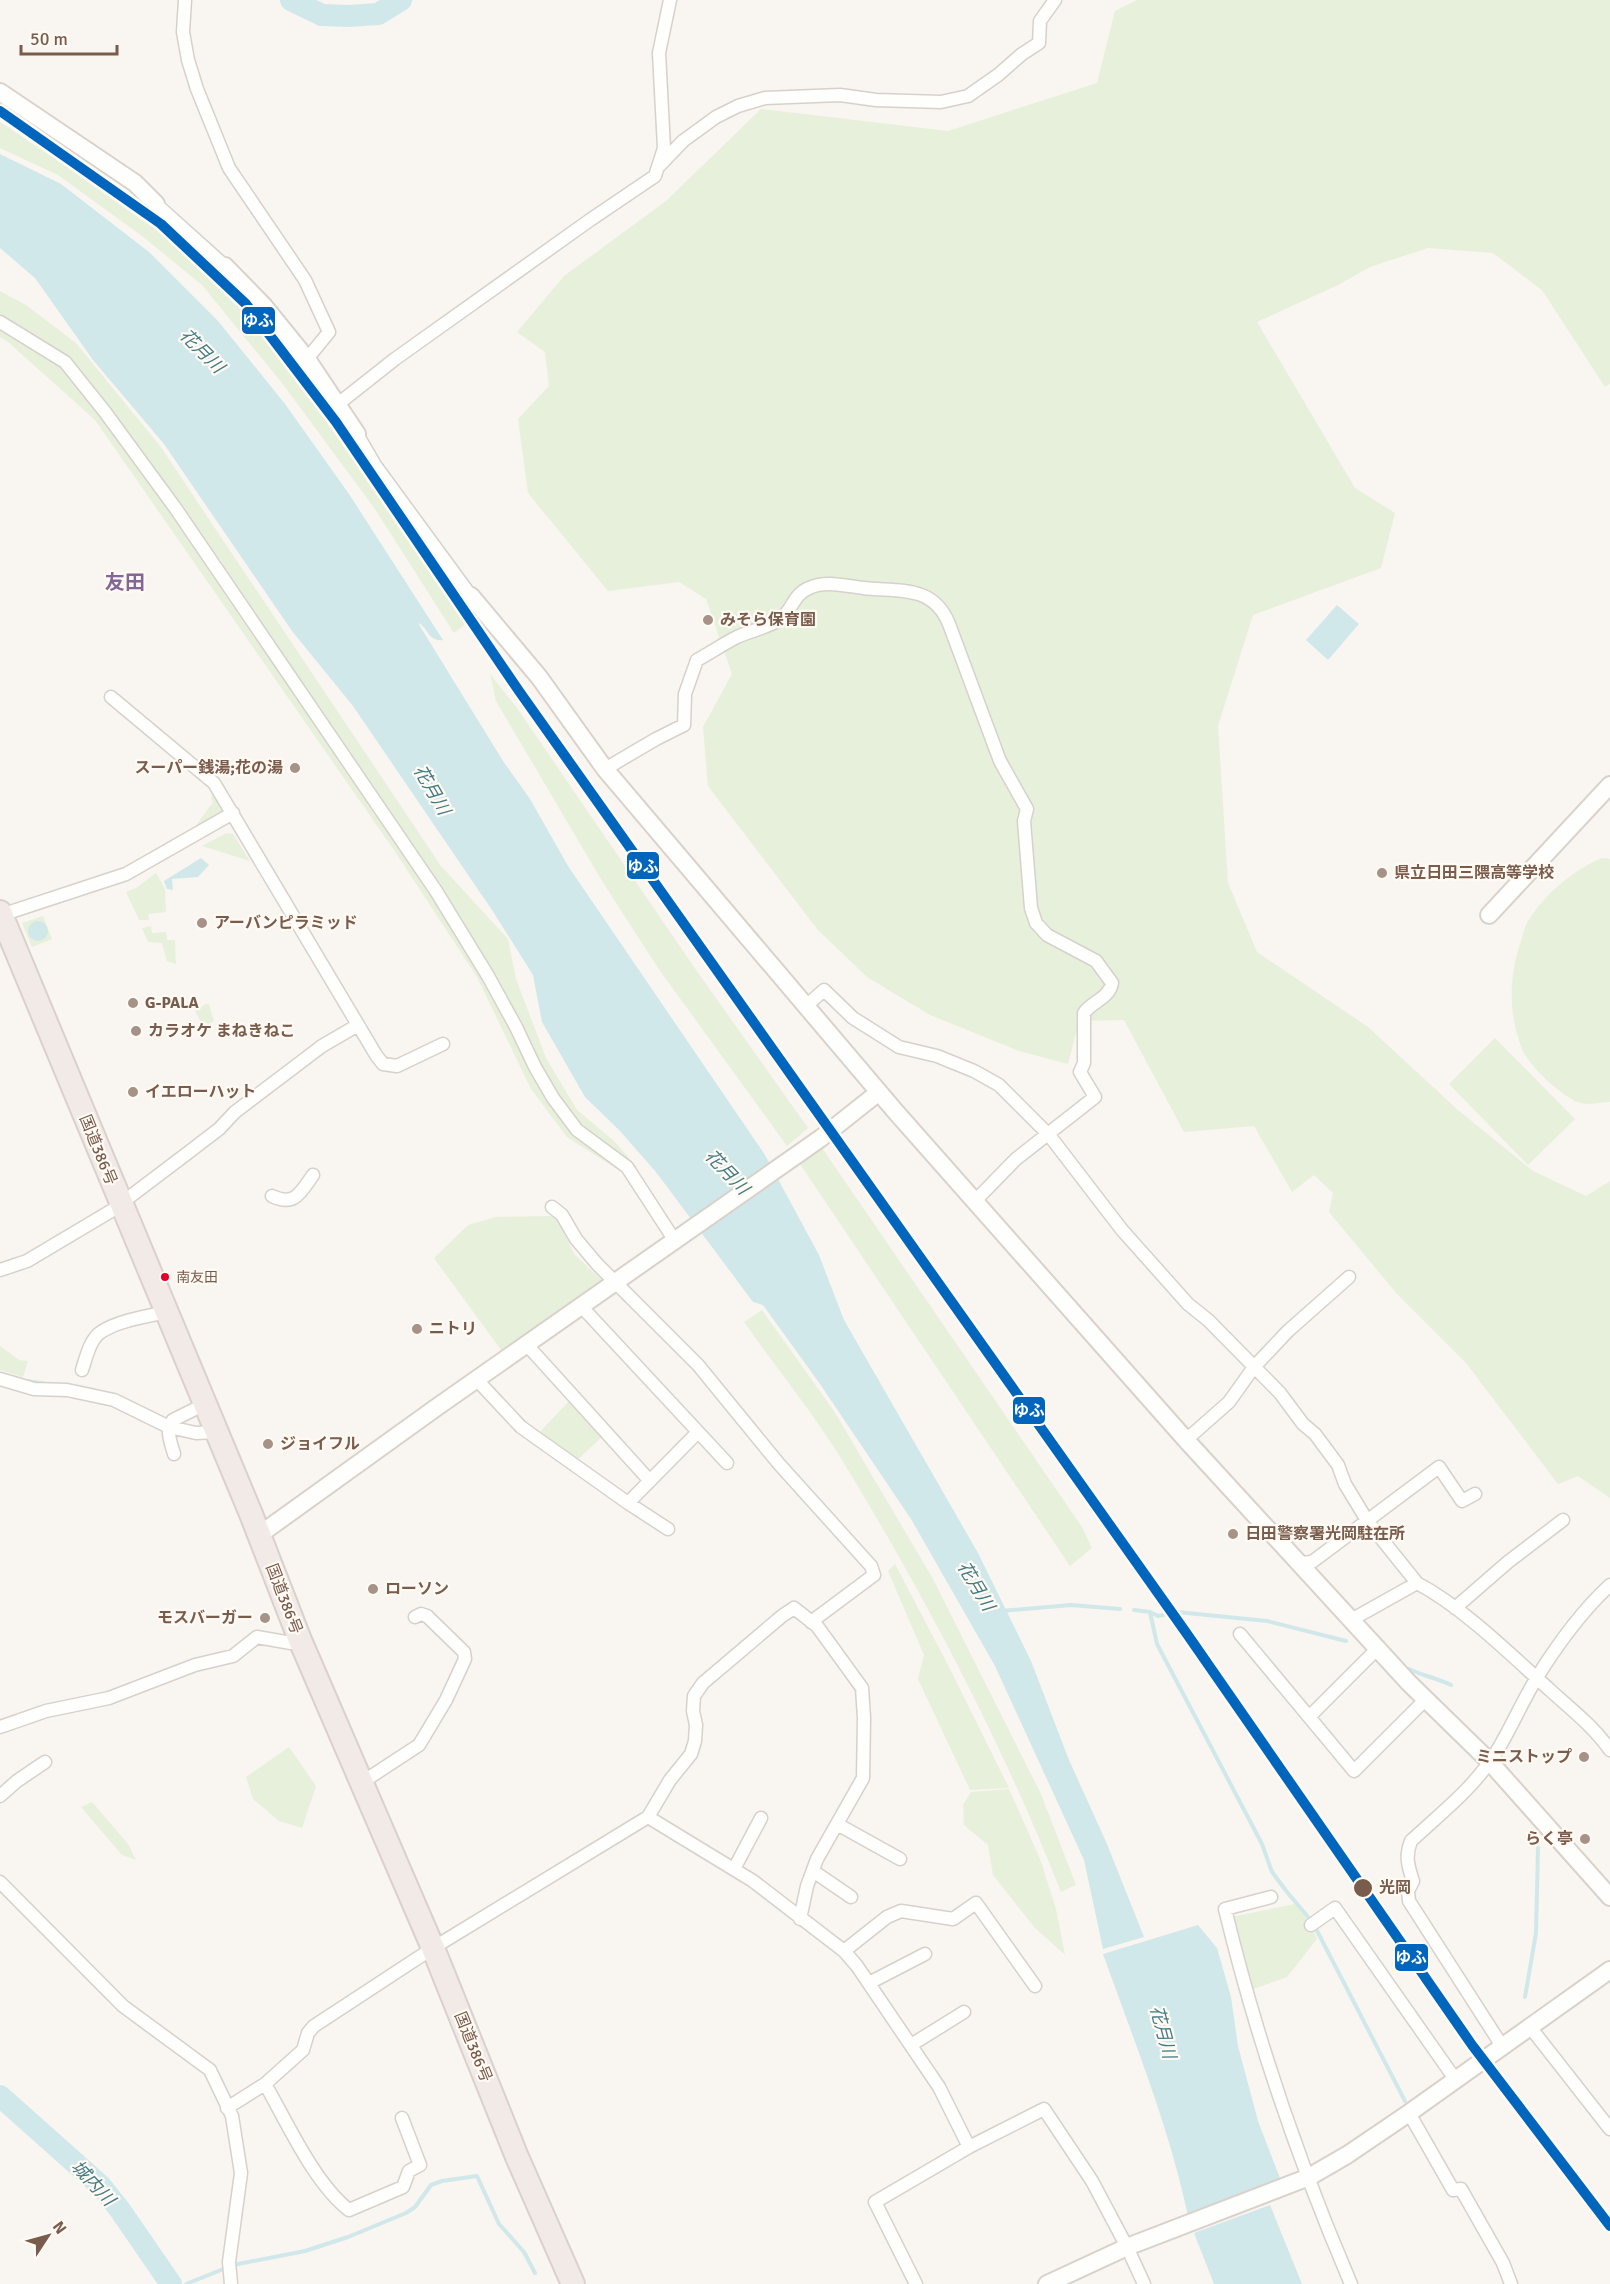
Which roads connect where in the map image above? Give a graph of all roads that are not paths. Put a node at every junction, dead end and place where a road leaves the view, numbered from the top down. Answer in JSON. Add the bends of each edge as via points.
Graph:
{"nodes":[{"id":1,"x":185,"y":0,"type":"edge"},
{"id":2,"x":1055,"y":0,"type":"edge"},
{"id":3,"x":670,"y":1,"type":"edge"},
{"id":4,"x":0,"y":92,"type":"edge"},
{"id":5,"x":660,"y":166,"type":"junction"},
{"id":6,"x":156,"y":204,"type":"joint"},
{"id":7,"x":225,"y":266,"type":"joint"},
{"id":8,"x":0,"y":322,"type":"edge"},
{"id":9,"x":307,"y":359,"type":"junction"},
{"id":10,"x":338,"y":404,"type":"junction"},
{"id":11,"x":357,"y":434,"type":"joint"},
{"id":12,"x":471,"y":596,"type":"joint"},
{"id":13,"x":111,"y":697,"type":"dead end"},
{"id":14,"x":605,"y":769,"type":"junction"},
{"id":15,"x":1610,"y":785,"type":"edge"},
{"id":16,"x":233,"y":813,"type":"junction"},
{"id":17,"x":1,"y":913,"type":"edge"},
{"id":18,"x":1489,"y":915,"type":"dead end"},
{"id":19,"x":805,"y":1007,"type":"junction"},
{"id":20,"x":358,"y":1025,"type":"junction"},
{"id":21,"x":443,"y":1044,"type":"dead end"},
{"id":22,"x":879,"y":1092,"type":"junction"},
{"id":23,"x":1049,"y":1135,"type":"junction"},
{"id":24,"x":313,"y":1174,"type":"dead end"},
{"id":25,"x":272,"y":1196,"type":"dead end"},
{"id":26,"x":975,"y":1202,"type":"junction"},
{"id":27,"x":121,"y":1204,"type":"junction"},
{"id":28,"x":552,"y":1207,"type":"dead end"},
{"id":29,"x":677,"y":1239,"type":"junction"},
{"id":30,"x":0,"y":1270,"type":"edge"},
{"id":31,"x":1349,"y":1277,"type":"dead end"},
{"id":32,"x":615,"y":1283,"type":"junction"},
{"id":33,"x":581,"y":1306,"type":"junction"},
{"id":34,"x":166,"y":1311,"type":"junction"},
{"id":35,"x":527,"y":1345,"type":"junction"},
{"id":36,"x":1254,"y":1367,"type":"junction"},
{"id":37,"x":82,"y":1370,"type":"dead end"},
{"id":38,"x":0,"y":1379,"type":"edge"},
{"id":39,"x":477,"y":1380,"type":"junction"},
{"id":40,"x":205,"y":1404,"type":"junction"},
{"id":41,"x":170,"y":1424,"type":"junction"},
{"id":42,"x":216,"y":1432,"type":"junction"},
{"id":43,"x":698,"y":1432,"type":"junction"},
{"id":44,"x":1186,"y":1440,"type":"junction"},
{"id":45,"x":174,"y":1454,"type":"dead end"},
{"id":46,"x":727,"y":1463,"type":"dead end"},
{"id":47,"x":650,"y":1480,"type":"junction"},
{"id":48,"x":1475,"y":1494,"type":"dead end"},
{"id":49,"x":628,"y":1503,"type":"junction"},
{"id":50,"x":1563,"y":1520,"type":"dead end"},
{"id":51,"x":1368,"y":1522,"type":"junction"},
{"id":52,"x":668,"y":1529,"type":"dead end"},
{"id":53,"x":259,"y":1535,"type":"junction"},
{"id":54,"x":1300,"y":1563,"type":"junction"},
{"id":55,"x":1417,"y":1584,"type":"junction"},
{"id":56,"x":1610,"y":1585,"type":"edge"},
{"id":57,"x":1455,"y":1608,"type":"junction"},
{"id":58,"x":415,"y":1617,"type":"dead end"},
{"id":59,"x":1351,"y":1620,"type":"junction"},
{"id":60,"x":811,"y":1622,"type":"junction"},
{"id":61,"x":1240,"y":1634,"type":"dead end"},
{"id":62,"x":300,"y":1640,"type":"junction"},
{"id":63,"x":1377,"y":1649,"type":"junction"},
{"id":64,"x":1537,"y":1678,"type":"junction"},
{"id":65,"x":1426,"y":1699,"type":"junction"},
{"id":66,"x":1309,"y":1717,"type":"junction"},
{"id":67,"x":0,"y":1727,"type":"edge"},
{"id":68,"x":1610,"y":1750,"type":"edge"},
{"id":69,"x":1489,"y":1761,"type":"junction"},
{"id":70,"x":45,"y":1762,"type":"dead end"},
{"id":71,"x":361,"y":1783,"type":"junction"},
{"id":72,"x":0,"y":1796,"type":"edge"},
{"id":73,"x":648,"y":1817,"type":"junction"},
{"id":74,"x":761,"y":1818,"type":"dead end"},
{"id":75,"x":837,"y":1824,"type":"junction"},
{"id":76,"x":900,"y":1859,"type":"dead end"},
{"id":77,"x":734,"y":1869,"type":"junction"},
{"id":78,"x":813,"y":1871,"type":"junction"},
{"id":79,"x":0,"y":1882,"type":"edge"},
{"id":80,"x":851,"y":1897,"type":"dead end"},
{"id":81,"x":1271,"y":1897,"type":"dead end"},
{"id":82,"x":1610,"y":1897,"type":"edge"},
{"id":83,"x":800,"y":1919,"type":"junction"},
{"id":84,"x":1311,"y":1925,"type":"dead end"},
{"id":85,"x":433,"y":1948,"type":"junction"},
{"id":86,"x":844,"y":1951,"type":"junction"},
{"id":87,"x":925,"y":1954,"type":"dead end"},
{"id":88,"x":1610,"y":1970,"type":"edge"},
{"id":89,"x":869,"y":1983,"type":"junction"},
{"id":90,"x":1035,"y":1986,"type":"dead end"},
{"id":91,"x":964,"y":2012,"type":"dead end"},
{"id":92,"x":1530,"y":2027,"type":"junction"},
{"id":93,"x":911,"y":2045,"type":"junction"},
{"id":94,"x":1502,"y":2046,"type":"junction"},
{"id":95,"x":1455,"y":2079,"type":"junction"},
{"id":96,"x":265,"y":2084,"type":"junction"},
{"id":97,"x":227,"y":2108,"type":"junction"},
{"id":98,"x":1409,"y":2113,"type":"junction"},
{"id":99,"x":402,"y":2118,"type":"dead end"},
{"id":100,"x":1610,"y":2129,"type":"edge"},
{"id":101,"x":969,"y":2147,"type":"junction"},
{"id":102,"x":1309,"y":2178,"type":"junction"},
{"id":103,"x":1127,"y":2247,"type":"junction"},
{"id":104,"x":230,"y":2273,"type":"edge"},
{"id":105,"x":1050,"y":2283,"type":"edge"},
{"id":106,"x":573,"y":2284,"type":"edge"},
{"id":107,"x":916,"y":2284,"type":"edge"},
{"id":108,"x":1144,"y":2284,"type":"edge"},
{"id":109,"x":1351,"y":2284,"type":"edge"},
{"id":110,"x":1511,"y":2284,"type":"edge"}],
"edges":[{"from":1,"to":9,"type":"street","via":[[183,32],[188,60],[229,168],[304,280],[329,332]]},
{"from":2,"to":5,"type":"street","via":[[1040,21],[1039,43],[968,96],[941,102],[840,95],[765,98],[716,117],[683,141]]},
{"from":3,"to":5,"type":"street","via":[[659,52],[664,148]]},
{"from":4,"to":6,"type":"street","via":[[135,183]]},
{"from":5,"to":10,"type":"street","via":[[655,176],[395,359]]},
{"from":6,"to":7,"type":"street"},
{"from":7,"to":9,"type":"street"},
{"from":8,"to":29,"type":"street","via":[[65,362],[105,412],[183,519],[436,891],[488,976],[554,1098],[577,1130],[627,1167]]},
{"from":9,"to":10,"type":"street"},
{"from":10,"to":11,"type":"street"},
{"from":11,"to":12,"type":"street","via":[[375,465]]},
{"from":12,"to":14,"type":"street","via":[[539,677]]},
{"from":13,"to":16,"type":"street","via":[[214,783]]},
{"from":14,"to":19,"type":"street"},
{"from":14,"to":23,"type":"street","via":[[684,725],[685,694],[697,660],[735,638],[777,622],[786,616],[796,596],[810,587],[826,584],[907,589],[939,604],[1000,761],[1027,809],[1024,821],[1031,908],[1036,923],[1047,935],[1096,961],[1112,983],[1109,994],[1084,1013],[1084,1063],[1080,1072],[1095,1097]]},
{"from":15,"to":18,"type":"street"},
{"from":16,"to":17,"type":"street","via":[[126,874]]},
{"from":16,"to":20,"type":"street"},
{"from":17,"to":27,"type":"highway","name":"国道386号"},
{"from":19,"to":22,"type":"street"},
{"from":19,"to":23,"type":"street","via":[[824,990],[853,1018],[899,1047],[937,1056],[999,1085]]},
{"from":20,"to":21,"type":"street","via":[[383,1064],[397,1066]]},
{"from":20,"to":27,"type":"street","via":[[322,1046]]},
{"from":22,"to":26,"type":"street"},
{"from":22,"to":29,"type":"street","via":[[821,1138]]},
{"from":23,"to":26,"type":"street","via":[[1016,1159]]},
{"from":23,"to":36,"type":"street","via":[[1122,1230],[1188,1304]]},
{"from":24,"to":25,"type":"street","via":[[292,1199],[282,1201]]},
{"from":26,"to":44,"type":"street"},
{"from":27,"to":30,"type":"street","via":[[27,1261]]},
{"from":27,"to":34,"type":"highway","name":"国道386号"},
{"from":28,"to":32,"type":"street"},
{"from":29,"to":32,"type":"street"},
{"from":31,"to":36,"type":"street"},
{"from":32,"to":33,"type":"street"},
{"from":32,"to":60,"type":"street","via":[[698,1365],[779,1464],[871,1566],[874,1575]]},
{"from":33,"to":35,"type":"street"},
{"from":33,"to":43,"type":"street"},
{"from":34,"to":37,"type":"street","via":[[100,1332]]},
{"from":34,"to":40,"type":"highway","name":"国道386号"},
{"from":35,"to":39,"type":"street"},
{"from":35,"to":47,"type":"street"},
{"from":36,"to":44,"type":"street","via":[[1229,1402]]},
{"from":36,"to":51,"type":"street","via":[[1338,1465]]},
{"from":38,"to":41,"type":"street","via":[[34,1389],[67,1390],[114,1400]]},
{"from":39,"to":49,"type":"street","via":[[521,1427]]},
{"from":39,"to":53,"type":"street"},
{"from":40,"to":41,"type":"street"},
{"from":40,"to":42,"type":"highway","name":"国道386号"},
{"from":41,"to":42,"type":"street","via":[[196,1433]]},
{"from":41,"to":45,"type":"street"},
{"from":42,"to":53,"type":"highway","name":"国道386号"},
{"from":43,"to":46,"type":"street"},
{"from":43,"to":47,"type":"street"},
{"from":44,"to":54,"type":"street"},
{"from":47,"to":49,"type":"street"},
{"from":48,"to":51,"type":"street","via":[[1462,1501],[1439,1467]]},
{"from":49,"to":52,"type":"street"},
{"from":50,"to":57,"type":"street"},
{"from":51,"to":54,"type":"street","via":[[1312,1562]]},
{"from":51,"to":55,"type":"street"},
{"from":53,"to":62,"type":"highway","name":"国道386号"},
{"from":54,"to":59,"type":"street"},
{"from":55,"to":57,"type":"street"},
{"from":55,"to":59,"type":"street"},
{"from":56,"to":64,"type":"street","via":[[1576,1622]]},
{"from":57,"to":64,"type":"street"},
{"from":58,"to":71,"type":"street","via":[[427,1616],[464,1652],[465,1659],[418,1745]]},
{"from":59,"to":63,"type":"street"},
{"from":60,"to":73,"type":"street","via":[[794,1608],[703,1683],[694,1696],[696,1725],[691,1754]]},
{"from":60,"to":75,"type":"street","via":[[862,1688],[863,1778]]},
{"from":61,"to":66,"type":"street"},
{"from":62,"to":67,"type":"street","via":[[291,1643],[258,1637],[233,1656],[195,1665],[109,1698]]},
{"from":62,"to":71,"type":"highway","name":"国道386号"},
{"from":63,"to":65,"type":"street"},
{"from":63,"to":66,"type":"street"},
{"from":64,"to":68,"type":"street","via":[[1594,1730]]},
{"from":64,"to":69,"type":"street"},
{"from":65,"to":66,"type":"street","via":[[1354,1771]]},
{"from":65,"to":69,"type":"street"},
{"from":69,"to":82,"type":"street"},
{"from":69,"to":94,"type":"street","via":[[1459,1797],[1411,1841],[1407,1860],[1413,1881],[1408,1892],[1409,1901]]},
{"from":70,"to":72,"type":"street"},
{"from":71,"to":85,"type":"highway","name":"国道386号"},
{"from":73,"to":77,"type":"street"},
{"from":73,"to":85,"type":"street"},
{"from":74,"to":77,"type":"street"},
{"from":75,"to":76,"type":"street"},
{"from":75,"to":78,"type":"street"},
{"from":77,"to":83,"type":"street"},
{"from":78,"to":80,"type":"street"},
{"from":78,"to":83,"type":"street"},
{"from":79,"to":97,"type":"street","via":[[123,2006],[210,2070]]},
{"from":81,"to":102,"type":"street","via":[[1226,1909],[1253,2015]]},
{"from":83,"to":86,"type":"street"},
{"from":84,"to":95,"type":"street","via":[[1335,1908]]},
{"from":85,"to":96,"type":"street","via":[[311,2030],[303,2050]]},
{"from":85,"to":106,"type":"highway","name":"国道386号"},
{"from":86,"to":89,"type":"street"},
{"from":86,"to":90,"type":"street","via":[[887,1917],[901,1911],[953,1919],[976,1903]]},
{"from":87,"to":89,"type":"street"},
{"from":88,"to":92,"type":"street"},
{"from":89,"to":93,"type":"street"},
{"from":91,"to":93,"type":"street"},
{"from":92,"to":94,"type":"street"},
{"from":92,"to":100,"type":"street"},
{"from":93,"to":101,"type":"street","via":[[939,2087]]},
{"from":94,"to":95,"type":"street"},
{"from":95,"to":98,"type":"street"},
{"from":96,"to":97,"type":"street"},
{"from":96,"to":99,"type":"street","via":[[302,2150],[335,2199],[349,2210],[403,2187],[409,2171],[420,2165]]},
{"from":97,"to":104,"type":"street","via":[[232,2116],[241,2173]]},
{"from":98,"to":102,"type":"street"},
{"from":98,"to":110,"type":"street","via":[[1453,2190],[1461,2188]]},
{"from":101,"to":103,"type":"street","via":[[1044,2109],[1092,2181]]},
{"from":101,"to":107,"type":"street","via":[[875,2202]]},
{"from":102,"to":103,"type":"street"},
{"from":102,"to":109,"type":"street"},
{"from":103,"to":105,"type":"street"},
{"from":103,"to":108,"type":"street"}]}
